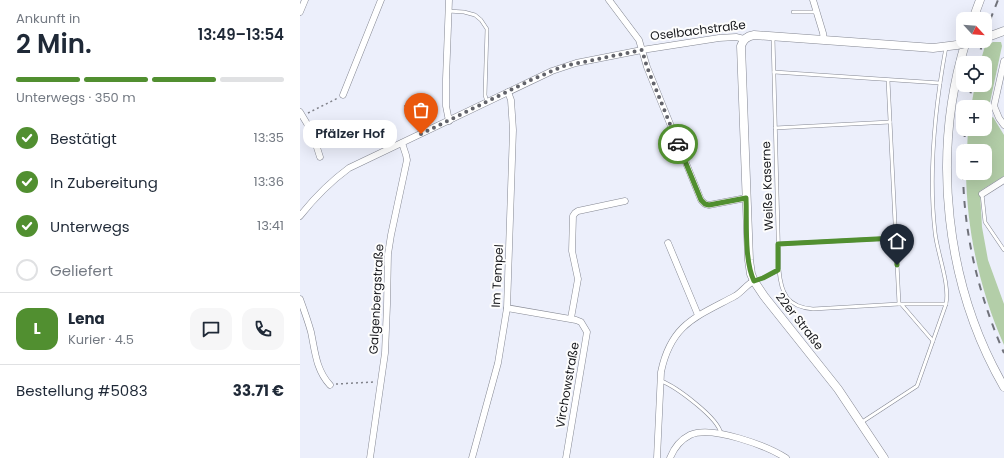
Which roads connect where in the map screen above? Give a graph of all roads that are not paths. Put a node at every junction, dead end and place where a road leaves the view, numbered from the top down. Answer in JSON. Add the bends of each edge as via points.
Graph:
{"nodes":[{"id":1,"x":305,"y":0,"type":"edge"},
{"id":2,"x":381,"y":0,"type":"edge"},
{"id":3,"x":448,"y":0,"type":"edge"},
{"id":4,"x":609,"y":0,"type":"edge"},
{"id":5,"x":813,"y":0,"type":"edge"},
{"id":6,"x":980,"y":0,"type":"edge"},
{"id":7,"x":448,"y":11,"type":"junction"},
{"id":8,"x":300,"y":12,"type":"edge"},
{"id":9,"x":793,"y":12,"type":"dead end"},
{"id":10,"x":817,"y":12,"type":"junction"},
{"id":11,"x":976,"y":12,"type":"edge"},
{"id":12,"x":1004,"y":31,"type":"edge"},
{"id":13,"x":773,"y":36,"type":"junction"},
{"id":14,"x":992,"y":36,"type":"edge"},
{"id":15,"x":744,"y":39,"type":"junction"},
{"id":16,"x":824,"y":40,"type":"junction"},
{"id":17,"x":956,"y":45,"type":"edge"},
{"id":18,"x":952,"y":46,"type":"junction"},
{"id":19,"x":964,"y":48,"type":"edge"},
{"id":20,"x":642,"y":50,"type":"junction"},
{"id":21,"x":1004,"y":61,"type":"edge"},
{"id":22,"x":774,"y":72,"type":"junction"},
{"id":23,"x":888,"y":80,"type":"junction"},
{"id":24,"x":940,"y":83,"type":"junction"},
{"id":25,"x":508,"y":92,"type":"junction"},
{"id":26,"x":343,"y":95,"type":"road end"},
{"id":27,"x":487,"y":102,"type":"junction"},
{"id":28,"x":301,"y":114,"type":"edge"},
{"id":29,"x":449,"y":121,"type":"junction"},
{"id":30,"x":890,"y":122,"type":"junction"},
{"id":31,"x":1004,"y":126,"type":"edge"},
{"id":32,"x":775,"y":128,"type":"junction"},
{"id":33,"x":402,"y":143,"type":"junction"},
{"id":34,"x":320,"y":157,"type":"dead end"},
{"id":35,"x":1004,"y":180,"type":"edge"},
{"id":36,"x":982,"y":194,"type":"joint"},
{"id":37,"x":746,"y":198,"type":"junction"},
{"id":38,"x":626,"y":201,"type":"dead end"},
{"id":39,"x":300,"y":216,"type":"edge"},
{"id":40,"x":896,"y":238,"type":"junction"},
{"id":41,"x":668,"y":243,"type":"dead end"},
{"id":42,"x":778,"y":244,"type":"junction"},
{"id":43,"x":1004,"y":250,"type":"edge"},
{"id":44,"x":778,"y":270,"type":"junction"},
{"id":45,"x":754,"y":281,"type":"junction"},
{"id":46,"x":300,"y":299,"type":"edge"},
{"id":47,"x":946,"y":304,"type":"junction"},
{"id":48,"x":900,"y":305,"type":"junction"},
{"id":49,"x":507,"y":308,"type":"junction"},
{"id":50,"x":698,"y":315,"type":"junction"},
{"id":51,"x":571,"y":318,"type":"junction"},
{"id":52,"x":933,"y":341,"type":"junction"},
{"id":53,"x":660,"y":381,"type":"junction"},
{"id":54,"x":330,"y":385,"type":"road end"},
{"id":55,"x":1004,"y":387,"type":"edge"},
{"id":56,"x":861,"y":423,"type":"junction"},
{"id":57,"x":721,"y":434,"type":"junction"},
{"id":58,"x":370,"y":458,"type":"edge"},
{"id":59,"x":472,"y":458,"type":"edge"},
{"id":60,"x":566,"y":458,"type":"edge"},
{"id":61,"x":657,"y":458,"type":"edge"},
{"id":62,"x":670,"y":458,"type":"edge"},
{"id":63,"x":786,"y":458,"type":"edge"},
{"id":64,"x":884,"y":458,"type":"edge"}],
"edges":[{"from":1,"to":8,"type":"street"},
{"from":2,"to":26,"type":"street"},
{"from":3,"to":7,"type":"street"},
{"from":4,"to":20,"type":"street","via":[[639,40]]},
{"from":5,"to":10,"type":"street"},
{"from":6,"to":11,"type":"street"},
{"from":7,"to":27,"type":"lane","via":[[475,15],[487,29]]},
{"from":7,"to":29,"type":"street","via":[[446,106]]},
{"from":9,"to":10,"type":"lane"},
{"from":10,"to":16,"type":"street"},
{"from":12,"to":14,"type":"street"},
{"from":13,"to":15,"type":"street","name":"Oselbachstraße","via":[[754,35]]},
{"from":13,"to":16,"type":"street","name":"Oselbachstraße"},
{"from":13,"to":22,"type":"lane","name":"Weiße Kaserne"},
{"from":15,"to":20,"type":"street","name":"Oselbachstraße","via":[[719,38]]},
{"from":15,"to":37,"type":"street","name":"22er Straße","via":[[740,53]]},
{"from":16,"to":18,"type":"street","name":"Oselbachstraße","via":[[915,47]]},
{"from":17,"to":18,"type":"street","name":"Oselbachstraße","bridge":true},
{"from":18,"to":24,"type":"lane"},
{"from":19,"to":55,"type":"street","via":[[955,83],[947,159],[951,227],[964,292],[983,344]]},
{"from":20,"to":25,"type":"street","name":"Oselbachstraße","via":[[564,66]]},
{"from":20,"to":37,"type":"street","via":[[701,200],[709,205]]},
{"from":21,"to":31,"type":"street","via":[[994,106]]},
{"from":22,"to":23,"type":"lane"},
{"from":22,"to":32,"type":"lane","name":"Weiße Kaserne"},
{"from":23,"to":24,"type":"lane"},
{"from":23,"to":30,"type":"lane"},
{"from":24,"to":47,"type":"lane","via":[[933,136],[932,183],[935,232],[947,291]]},
{"from":25,"to":27,"type":"street","name":"Oselbachstraße"},
{"from":25,"to":49,"type":"street","name":"Im Tempel","via":[[513,130]]},
{"from":27,"to":29,"type":"street","name":"Oselbachstraße"},
{"from":28,"to":34,"type":"street","via":[[312,132]]},
{"from":29,"to":33,"type":"street","name":"Oselbachstraße"},
{"from":30,"to":32,"type":"lane","name":"Weiße Kaserne"},
{"from":30,"to":40,"type":"lane"},
{"from":32,"to":42,"type":"lane","name":"Weiße Kaserne"},
{"from":33,"to":39,"type":"street","name":"Oselbachstraße","via":[[349,168],[318,193]]},
{"from":33,"to":58,"type":"street","name":"Galgenbergstraße","via":[[407,160],[388,254],[387,323]]},
{"from":35,"to":36,"type":"street"},
{"from":36,"to":43,"type":"lane","via":[[985,222]]},
{"from":37,"to":45,"type":"street","name":"22er Straße","via":[[749,260]]},
{"from":38,"to":51,"type":"street","via":[[575,213],[572,251],[578,279]]},
{"from":40,"to":42,"type":"lane","name":"Weiße Kaserne"},
{"from":40,"to":48,"type":"lane"},
{"from":41,"to":50,"type":"street"},
{"from":42,"to":44,"type":"lane","name":"Weiße Kaserne"},
{"from":44,"to":45,"type":"lane"},
{"from":44,"to":48,"type":"lane","name":"Weiße Kaserne","via":[[783,292],[794,304],[802,308]]},
{"from":45,"to":50,"type":"street","via":[[736,295]]},
{"from":45,"to":56,"type":"street","name":"22er Straße"},
{"from":46,"to":54,"type":"street","via":[[311,331],[319,369]]},
{"from":47,"to":48,"type":"lane"},
{"from":47,"to":52,"type":"lane"},
{"from":48,"to":52,"type":"lane"},
{"from":49,"to":51,"type":"street"},
{"from":49,"to":59,"type":"street","name":"Im Tempel","via":[[498,363]]},
{"from":50,"to":53,"type":"street","via":[[682,328],[671,342]]},
{"from":51,"to":60,"type":"street","name":"Virchowstraße","via":[[581,322],[587,337]]},
{"from":52,"to":56,"type":"lane","via":[[918,386]]},
{"from":53,"to":57,"type":"lane","via":[[705,412],[718,426]]},
{"from":53,"to":61,"type":"street"},
{"from":56,"to":64,"type":"street","name":"22er Straße"},
{"from":57,"to":62,"type":"street","via":[[701,432],[691,435],[676,446]]},
{"from":57,"to":63,"type":"street","via":[[751,442]]}]}
